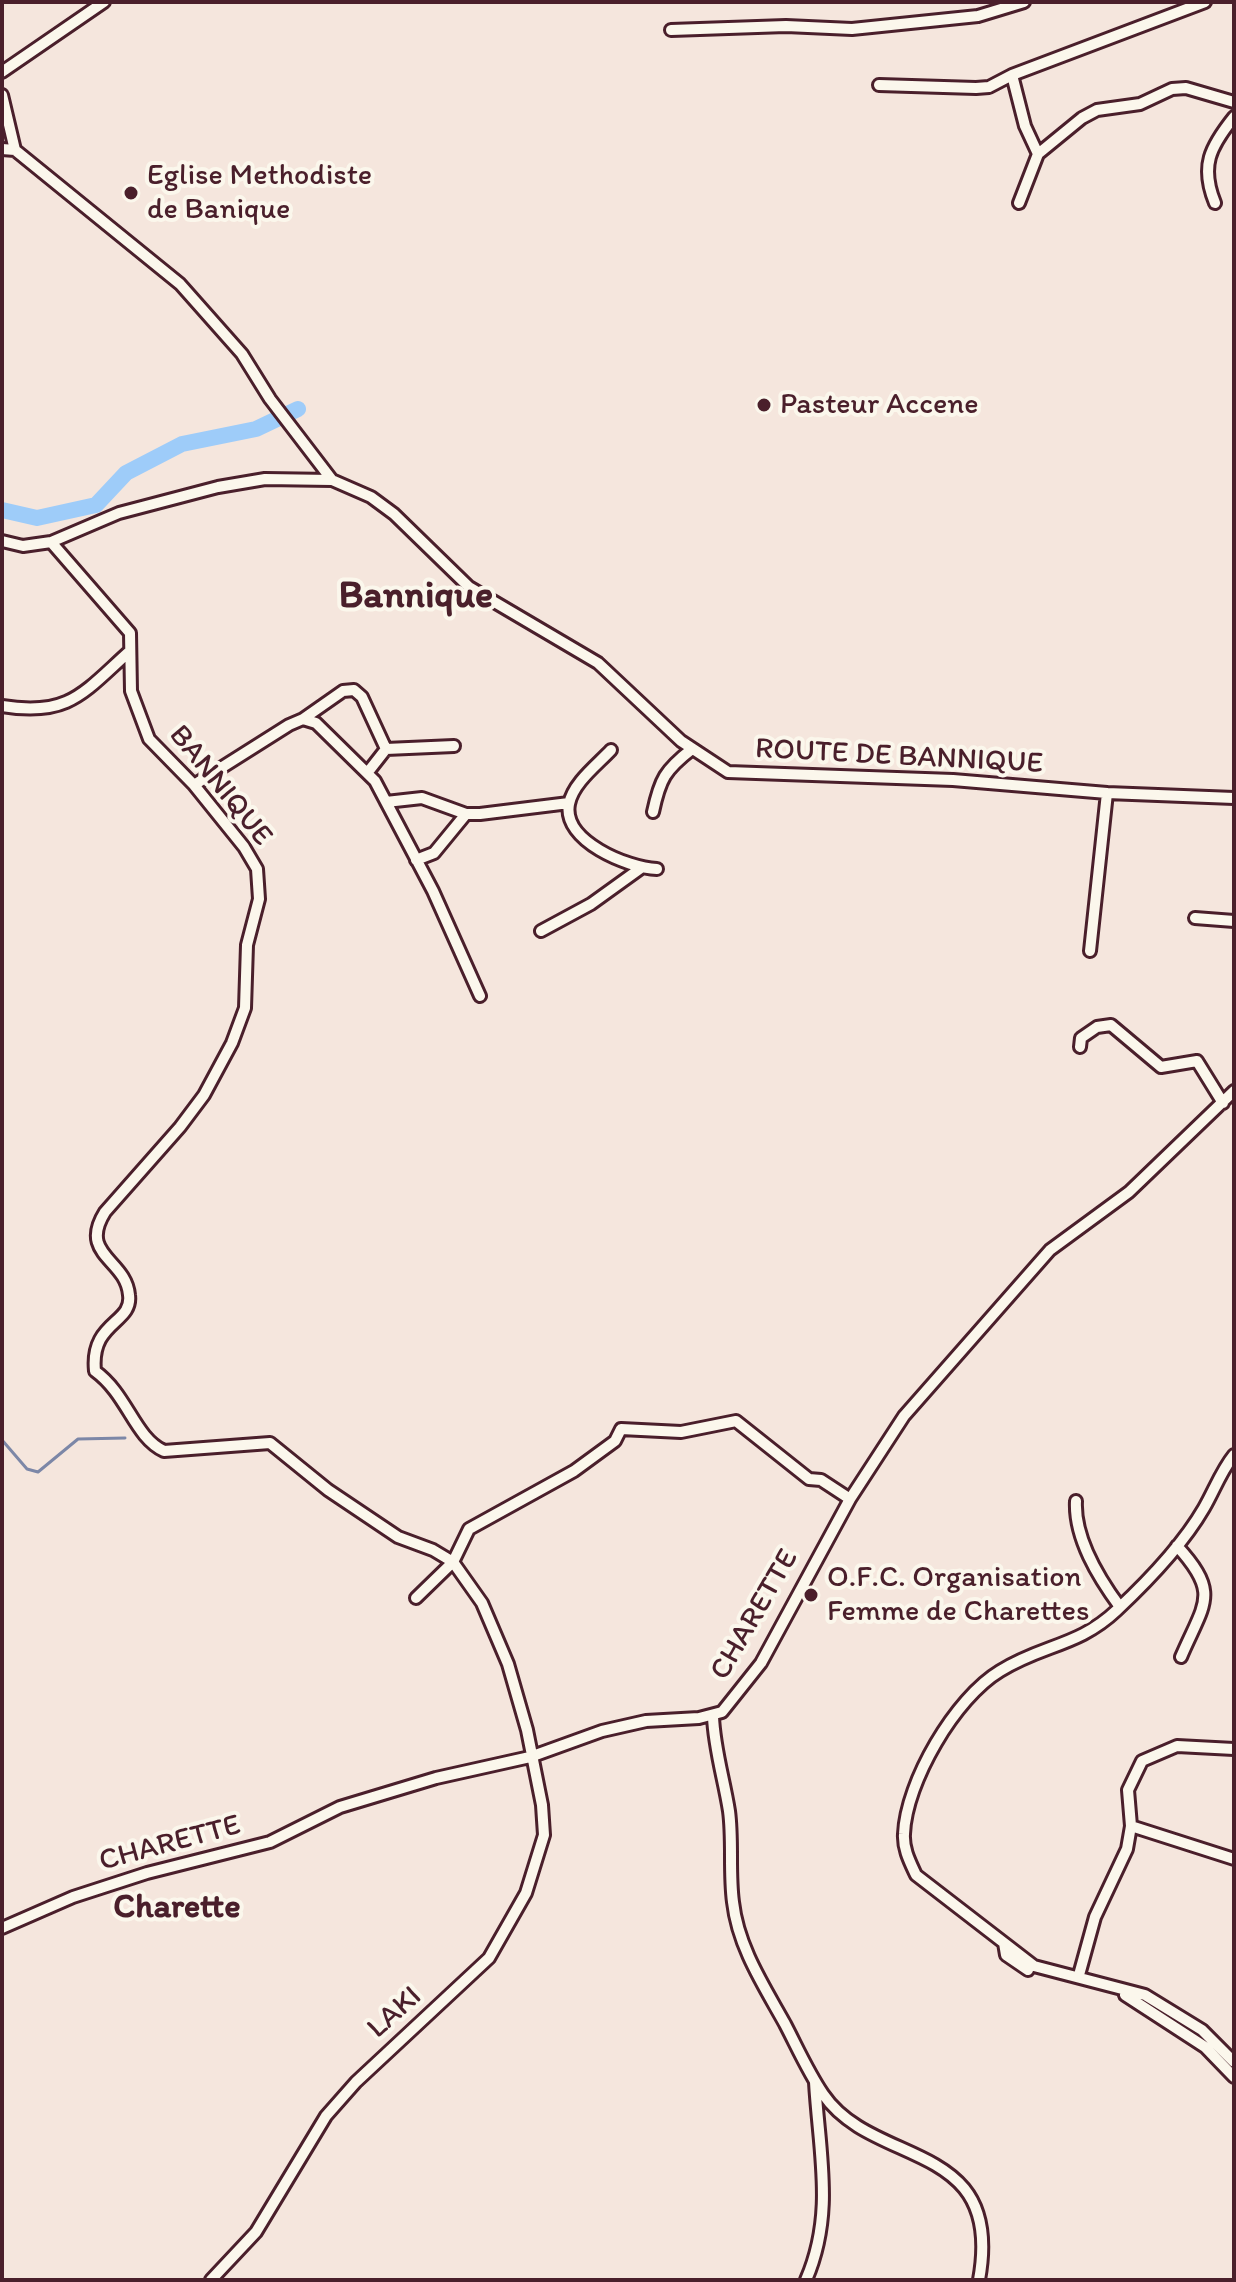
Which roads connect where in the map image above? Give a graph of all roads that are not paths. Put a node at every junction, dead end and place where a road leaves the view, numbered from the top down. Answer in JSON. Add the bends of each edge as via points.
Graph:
{"nodes":[{"id":1,"x":104,"y":2,"type":"edge"},
{"id":2,"x":1024,"y":2,"type":"edge"},
{"id":3,"x":1205,"y":2,"type":"edge"},
{"id":4,"x":671,"y":30,"type":"dead end"},
{"id":5,"x":2,"y":72,"type":"edge"},
{"id":6,"x":1012,"y":75,"type":"junction"},
{"id":7,"x":879,"y":85,"type":"dead end"},
{"id":8,"x":2,"y":95,"type":"edge"},
{"id":9,"x":1234,"y":102,"type":"edge"},
{"id":10,"x":1234,"y":117,"type":"edge"},
{"id":11,"x":2,"y":149,"type":"edge"},
{"id":12,"x":15,"y":150,"type":"junction"},
{"id":13,"x":1038,"y":154,"type":"junction"},
{"id":14,"x":1019,"y":203,"type":"dead end"},
{"id":15,"x":1215,"y":203,"type":"dead end"},
{"id":16,"x":332,"y":480,"type":"junction"},
{"id":17,"x":2,"y":541,"type":"edge"},
{"id":18,"x":51,"y":542,"type":"junction"},
{"id":19,"x":130,"y":651,"type":"junction"},
{"id":20,"x":2,"y":706,"type":"edge"},
{"id":21,"x":303,"y":719,"type":"junction"},
{"id":22,"x":454,"y":746,"type":"dead end"},
{"id":23,"x":386,"y":749,"type":"junction"},
{"id":24,"x":692,"y":749,"type":"junction"},
{"id":25,"x":611,"y":750,"type":"dead end"},
{"id":26,"x":368,"y":772,"type":"junction"},
{"id":27,"x":194,"y":785,"type":"junction"},
{"id":28,"x":1107,"y":793,"type":"junction"},
{"id":29,"x":1234,"y":798,"type":"edge"},
{"id":30,"x":386,"y":802,"type":"junction"},
{"id":31,"x":569,"y":803,"type":"junction"},
{"id":32,"x":654,"y":808,"type":"dead end"},
{"id":33,"x":466,"y":814,"type":"junction"},
{"id":34,"x":416,"y":860,"type":"junction"},
{"id":35,"x":641,"y":868,"type":"junction"},
{"id":36,"x":657,"y":869,"type":"dead end"},
{"id":37,"x":1195,"y":918,"type":"dead end"},
{"id":38,"x":1234,"y":921,"type":"edge"},
{"id":39,"x":541,"y":931,"type":"dead end"},
{"id":40,"x":1090,"y":951,"type":"dead end"},
{"id":41,"x":480,"y":996,"type":"dead end"},
{"id":42,"x":1080,"y":1047,"type":"dead end"},
{"id":43,"x":1234,"y":1091,"type":"edge"},
{"id":44,"x":1223,"y":1103,"type":"junction"},
{"id":45,"x":1234,"y":1455,"type":"edge"},
{"id":46,"x":850,"y":1499,"type":"junction"},
{"id":47,"x":1076,"y":1501,"type":"dead end"},
{"id":48,"x":1177,"y":1546,"type":"junction"},
{"id":49,"x":453,"y":1562,"type":"junction"},
{"id":50,"x":416,"y":1598,"type":"dead end"},
{"id":51,"x":1120,"y":1607,"type":"junction"},
{"id":52,"x":1181,"y":1657,"type":"dead end"},
{"id":53,"x":713,"y":1716,"type":"junction"},
{"id":54,"x":1234,"y":1749,"type":"edge"},
{"id":55,"x":530,"y":1757,"type":"junction"},
{"id":56,"x":1131,"y":1826,"type":"junction"},
{"id":57,"x":1234,"y":1859,"type":"edge"},
{"id":58,"x":2,"y":1928,"type":"edge"},
{"id":59,"x":1004,"y":1943,"type":"junction"},
{"id":60,"x":1079,"y":1975,"type":"junction"},
{"id":61,"x":1234,"y":2062,"type":"edge"},
{"id":62,"x":1234,"y":2077,"type":"edge"},
{"id":63,"x":815,"y":2080,"type":"junction"},
{"id":64,"x":211,"y":2280,"type":"edge"},
{"id":65,"x":806,"y":2280,"type":"edge"},
{"id":66,"x":979,"y":2280,"type":"edge"}],
"edges":[{"from":1,"to":5,"type":"street"},
{"from":2,"to":4,"type":"street","via":[[978,16],[852,29]]},
{"from":3,"to":6,"type":"street"},
{"from":6,"to":7,"type":"street","via":[[976,88]]},
{"from":6,"to":13,"type":"street"},
{"from":8,"to":12,"type":"street"},
{"from":9,"to":13,"type":"street","via":[[1172,89],[1140,104],[1097,110]]},
{"from":10,"to":15,"type":"street","via":[[1206,170]]},
{"from":11,"to":12,"type":"street"},
{"from":12,"to":16,"type":"street","via":[[180,284],[242,354]]},
{"from":13,"to":14,"type":"street"},
{"from":16,"to":18,"type":"street","name":"ROUTE DE BANNIQUE","via":[[265,479],[191,492],[119,513]]},
{"from":16,"to":24,"type":"street","name":"ROUTE DE BANNIQUE","via":[[394,514],[469,587],[598,663]]},
{"from":17,"to":18,"type":"street","name":"ROUTE DE BANNIQUE","via":[[23,546]]},
{"from":18,"to":19,"type":"street","name":"BANNIQUE","via":[[130,633]]},
{"from":19,"to":20,"type":"street","via":[[69,702],[42,711]]},
{"from":19,"to":27,"type":"street","name":"BANNIQUE","via":[[131,691],[142,725]]},
{"from":21,"to":23,"type":"street","via":[[343,691],[354,690]]},
{"from":21,"to":26,"type":"street","via":[[316,723]]},
{"from":21,"to":27,"type":"street"},
{"from":22,"to":23,"type":"street"},
{"from":23,"to":26,"type":"street"},
{"from":24,"to":28,"type":"street","name":"ROUTE DE BANNIQUE","via":[[728,772],[756,776],[953,780]]},
{"from":24,"to":32,"type":"street","via":[[669,766]]},
{"from":25,"to":31,"type":"street"},
{"from":26,"to":30,"type":"street"},
{"from":27,"to":49,"type":"street","name":"BANNIQUE","via":[[257,869],[259,899],[247,945],[245,1008],[204,1095],[99,1222],[96,1244],[130,1295],[129,1307],[102,1332],[93,1354],[95,1371],[115,1387],[153,1445],[164,1451],[270,1443],[398,1537]]},
{"from":28,"to":29,"type":"street","name":"ROUTE DE BANNIQUE"},
{"from":28,"to":40,"type":"street"},
{"from":30,"to":33,"type":"street","via":[[422,798]]},
{"from":30,"to":34,"type":"street"},
{"from":31,"to":33,"type":"street"},
{"from":31,"to":35,"type":"street","via":[[576,830],[587,841],[625,865]]},
{"from":33,"to":34,"type":"street","via":[[434,853]]},
{"from":34,"to":41,"type":"street"},
{"from":35,"to":36,"type":"street"},
{"from":35,"to":39,"type":"street"},
{"from":37,"to":38,"type":"street"},
{"from":42,"to":44,"type":"street","via":[[1081,1038],[1111,1025],[1161,1067],[1197,1061]]},
{"from":43,"to":44,"type":"street","name":"CHARETTE"},
{"from":44,"to":46,"type":"street","name":"CHARETTE","via":[[1129,1192],[1050,1250],[904,1416]]},
{"from":45,"to":48,"type":"street"},
{"from":46,"to":49,"type":"street","via":[[821,1480],[809,1479],[736,1421],[681,1432],[621,1429],[615,1441],[574,1471],[469,1529]]},
{"from":46,"to":53,"type":"street","name":"CHARETTE","via":[[761,1663],[732,1702]]},
{"from":47,"to":51,"type":"street","via":[[1075,1524]]},
{"from":48,"to":51,"type":"street"},
{"from":48,"to":52,"type":"street","via":[[1205,1585],[1203,1605]]},
{"from":49,"to":50,"type":"street"},
{"from":49,"to":55,"type":"street","name":"LAKI","via":[[482,1603],[508,1664]]},
{"from":51,"to":59,"type":"street","via":[[1095,1631],[1032,1654],[974,1690],[938,1739],[910,1797],[904,1835],[916,1875]]},
{"from":53,"to":55,"type":"street","name":"CHARETTE","via":[[646,1721]]},
{"from":53,"to":63,"type":"street","via":[[729,1815],[736,1918],[754,1970]]},
{"from":54,"to":56,"type":"street","via":[[1177,1746],[1142,1761],[1128,1790]]},
{"from":55,"to":58,"type":"street","name":"CHARETTE","via":[[340,1807],[270,1842],[147,1873]]},
{"from":55,"to":64,"type":"street","name":"LAKI","via":[[544,1835],[511,1924],[489,1958],[326,2116],[256,2232]]},
{"from":56,"to":57,"type":"street"},
{"from":56,"to":60,"type":"street","via":[[1127,1849],[1095,1917]]},
{"from":59,"to":60,"type":"street","via":[[1034,1966]]},
{"from":59,"to":62,"type":"street","via":[[1006,1955],[1031,1972],[1130,1996],[1205,2047]]},
{"from":60,"to":61,"type":"street","via":[[1145,1995],[1172,2010]]},
{"from":63,"to":65,"type":"street","via":[[825,2203],[819,2249]]},
{"from":63,"to":66,"type":"street","via":[[833,2107],[929,2160],[966,2192],[978,2215]]}]}
